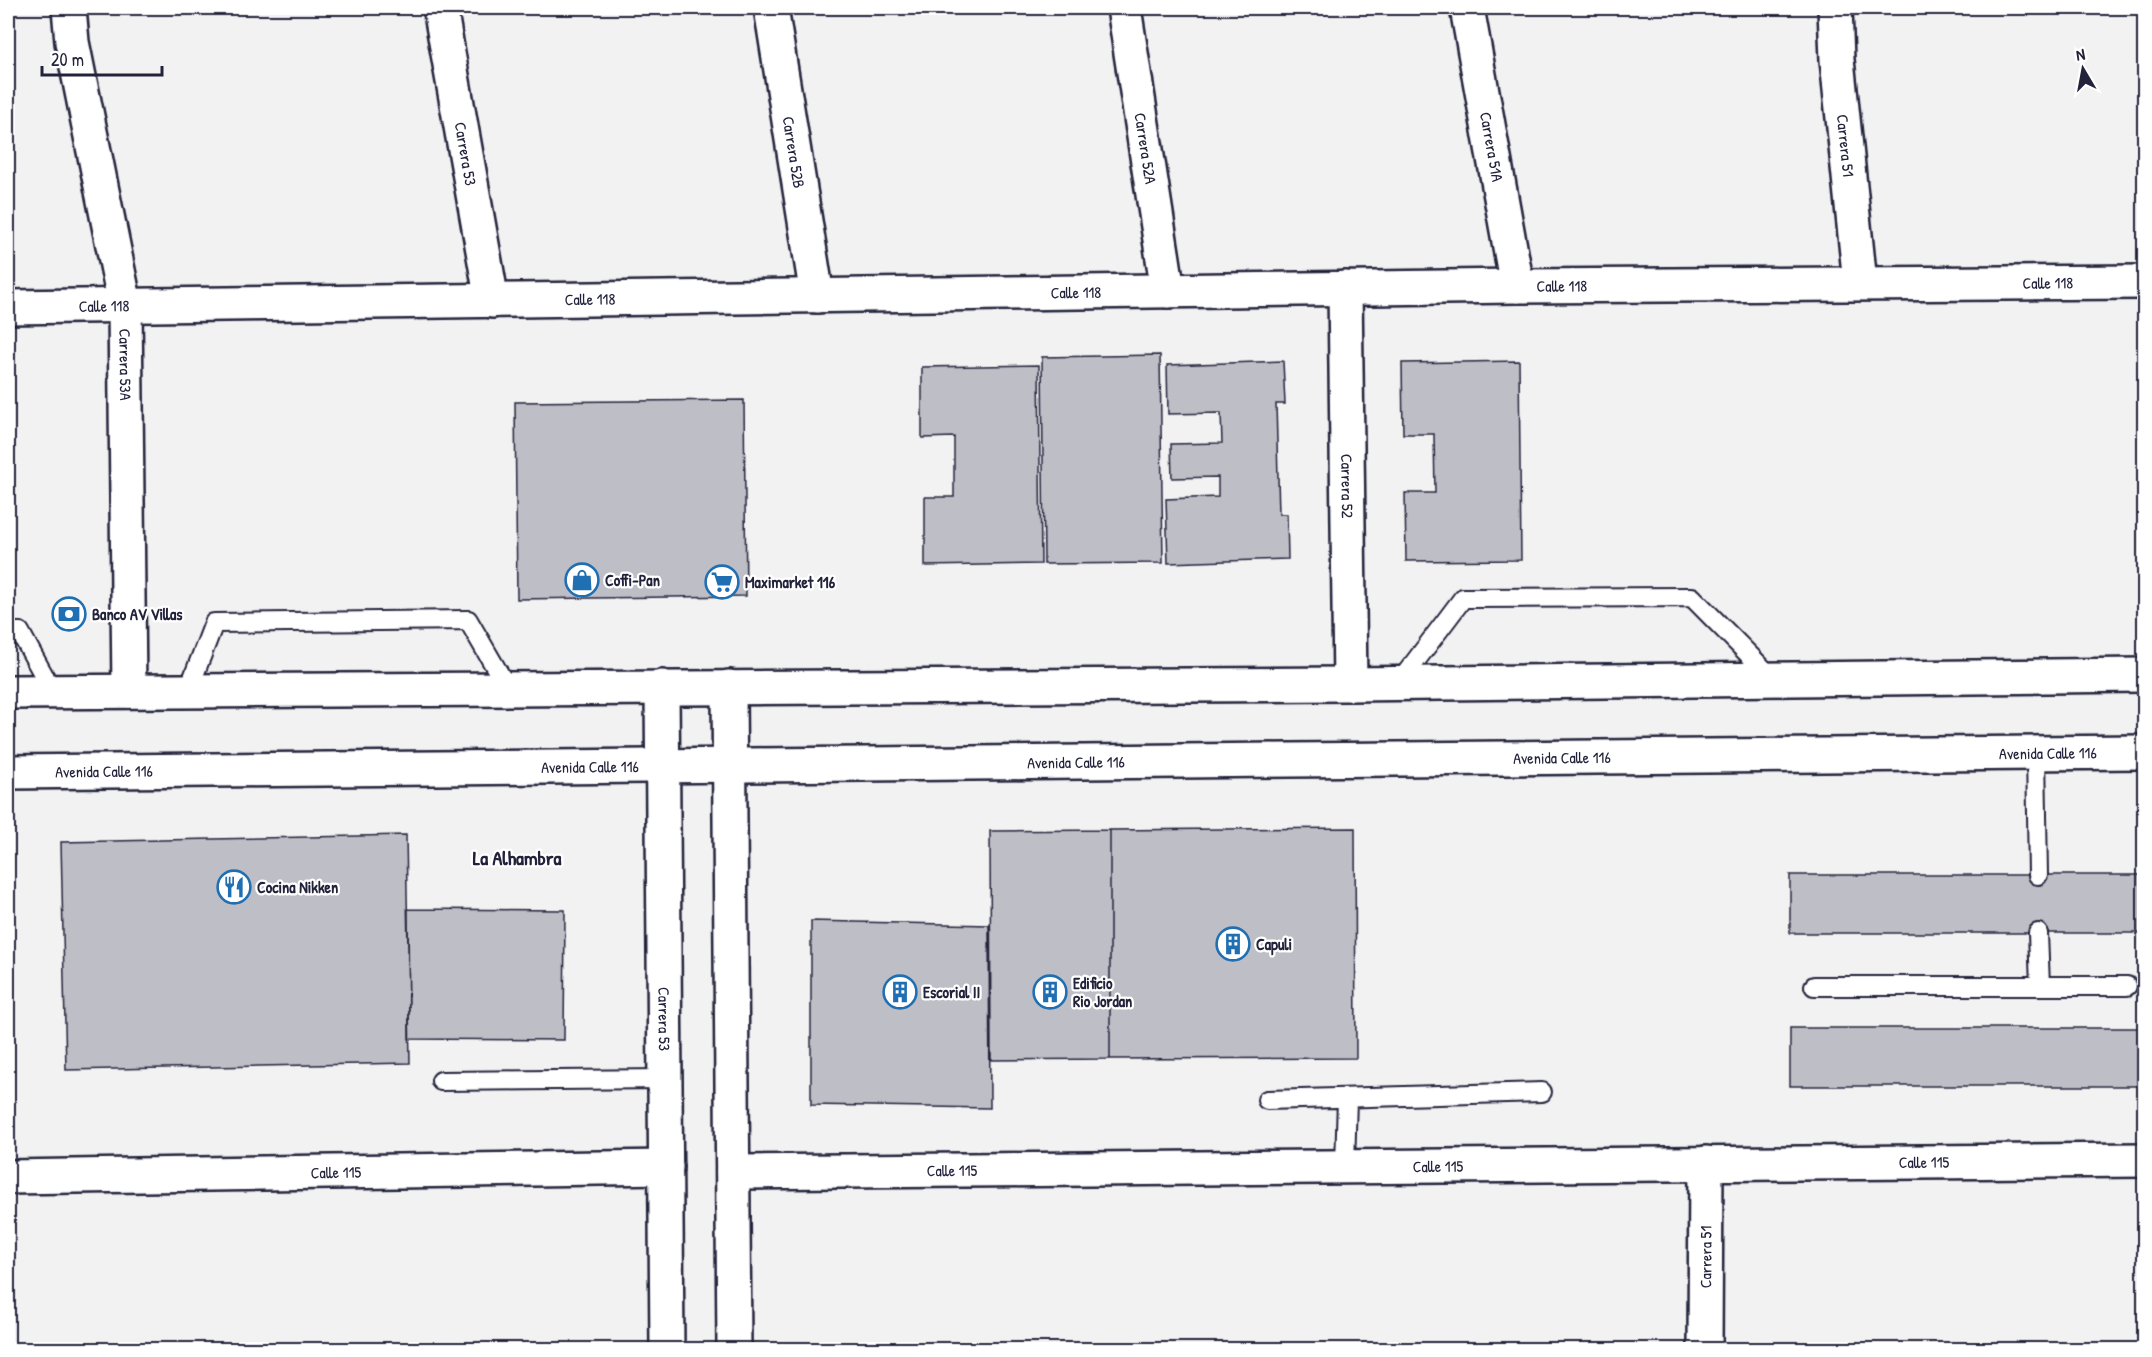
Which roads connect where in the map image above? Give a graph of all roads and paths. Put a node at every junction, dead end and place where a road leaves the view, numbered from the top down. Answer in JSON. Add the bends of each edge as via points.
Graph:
{"nodes":[{"id":1,"x":69,"y":8,"type":"edge"},
{"id":2,"x":440,"y":8,"type":"edge"},
{"id":3,"x":771,"y":8,"type":"edge"},
{"id":4,"x":1124,"y":8,"type":"edge"},
{"id":5,"x":1467,"y":8,"type":"edge"},
{"id":6,"x":1835,"y":8,"type":"edge"},
{"id":7,"x":2145,"y":282,"type":"edge"},
{"id":8,"x":1860,"y":283,"type":"junction"},
{"id":9,"x":1517,"y":286,"type":"junction"},
{"id":10,"x":1345,"y":288,"type":"junction"},
{"id":11,"x":1168,"y":291,"type":"junction"},
{"id":12,"x":817,"y":296,"type":"junction"},
{"id":13,"x":492,"y":301,"type":"junction"},
{"id":14,"x":125,"y":305,"type":"junction"},
{"id":15,"x":8,"y":307,"type":"edge"},
{"id":16,"x":8,"y":632,"type":"edge"},
{"id":17,"x":2145,"y":675,"type":"edge"},
{"id":18,"x":1773,"y":679,"type":"junction"},
{"id":19,"x":1399,"y":683,"type":"junction"},
{"id":20,"x":1350,"y":684,"type":"junction"},
{"id":21,"x":662,"y":687,"type":"junction"},
{"id":22,"x":729,"y":687,"type":"junction"},
{"id":23,"x":508,"y":688,"type":"junction"},
{"id":24,"x":129,"y":691,"type":"junction"},
{"id":25,"x":188,"y":691,"type":"junction"},
{"id":26,"x":8,"y":692,"type":"edge"},
{"id":27,"x":53,"y":692,"type":"junction"},
{"id":28,"x":2145,"y":752,"type":"edge"},
{"id":29,"x":2036,"y":753,"type":"junction"},
{"id":30,"x":663,"y":766,"type":"junction"},
{"id":31,"x":730,"y":766,"type":"junction"},
{"id":32,"x":8,"y":772,"type":"edge"},
{"id":33,"x":2038,"y":875,"type":"dead end"},
{"id":34,"x":2038,"y":933,"type":"dead end"},
{"id":35,"x":1814,"y":986,"type":"dead end"},
{"id":36,"x":2040,"y":986,"type":"junction"},
{"id":37,"x":2127,"y":986,"type":"dead end"},
{"id":38,"x":665,"y":1079,"type":"junction"},
{"id":39,"x":441,"y":1081,"type":"dead end"},
{"id":40,"x":1542,"y":1092,"type":"dead end"},
{"id":41,"x":1347,"y":1098,"type":"junction"},
{"id":42,"x":1267,"y":1100,"type":"dead end"},
{"id":43,"x":2145,"y":1160,"type":"edge"},
{"id":44,"x":1706,"y":1163,"type":"junction"},
{"id":45,"x":1345,"y":1166,"type":"junction"},
{"id":46,"x":666,"y":1167,"type":"junction"},
{"id":47,"x":733,"y":1172,"type":"junction"},
{"id":48,"x":8,"y":1177,"type":"edge"},
{"id":49,"x":667,"y":1350,"type":"edge"},
{"id":50,"x":734,"y":1350,"type":"edge"},
{"id":51,"x":1706,"y":1350,"type":"edge"}],
"edges":[{"from":1,"to":14,"type":"street","name":"Carrera 53A","via":[[72,42]]},
{"from":2,"to":13,"type":"street","name":"Carrera 53"},
{"from":3,"to":12,"type":"street","name":"Carrera 52B"},
{"from":4,"to":11,"type":"street","name":"Carrera 52A"},
{"from":5,"to":9,"type":"street","name":"Carrera 51A"},
{"from":6,"to":8,"type":"street","name":"Carrera 51"},
{"from":7,"to":8,"type":"street","name":"Calle 118"},
{"from":8,"to":9,"type":"street","name":"Calle 118"},
{"from":9,"to":10,"type":"street","name":"Calle 118"},
{"from":10,"to":11,"type":"street","name":"Calle 118"},
{"from":10,"to":20,"type":"street","name":"Carrera 52"},
{"from":11,"to":12,"type":"street","name":"Calle 118"},
{"from":12,"to":13,"type":"street","name":"Calle 118"},
{"from":13,"to":14,"type":"street","name":"Calle 118"},
{"from":14,"to":15,"type":"street","name":"Calle 118"},
{"from":14,"to":24,"type":"street","name":"Carrera 53A"},
{"from":16,"to":27,"type":"lane","via":[[20,632]]},
{"from":17,"to":18,"type":"street"},
{"from":18,"to":19,"type":"street"},
{"from":18,"to":19,"type":"lane","via":[[1692,597],[1463,598]]},
{"from":19,"to":20,"type":"street"},
{"from":20,"to":22,"type":"street"},
{"from":21,"to":22,"type":"street"},
{"from":21,"to":23,"type":"street"},
{"from":21,"to":30,"type":"street","name":"Carrera 53"},
{"from":22,"to":31,"type":"street"},
{"from":23,"to":25,"type":"street"},
{"from":23,"to":25,"type":"lane","via":[[468,620],[214,623]]},
{"from":24,"to":25,"type":"street"},
{"from":24,"to":27,"type":"street"},
{"from":26,"to":27,"type":"street"},
{"from":28,"to":29,"type":"street","name":"Avenida Calle 116"},
{"from":29,"to":31,"type":"street","name":"Avenida Calle 116"},
{"from":29,"to":33,"type":"lane"},
{"from":30,"to":31,"type":"street","name":"Avenida Calle 116"},
{"from":30,"to":32,"type":"street","name":"Avenida Calle 116"},
{"from":30,"to":38,"type":"street","name":"Carrera 53"},
{"from":31,"to":47,"type":"street"},
{"from":34,"to":36,"type":"lane"},
{"from":35,"to":36,"type":"lane"},
{"from":36,"to":37,"type":"lane"},
{"from":38,"to":39,"type":"lane"},
{"from":38,"to":46,"type":"street","name":"Carrera 53"},
{"from":40,"to":41,"type":"lane"},
{"from":41,"to":42,"type":"lane"},
{"from":41,"to":45,"type":"lane"},
{"from":43,"to":44,"type":"street","name":"Calle 115"},
{"from":44,"to":45,"type":"street","name":"Calle 115"},
{"from":44,"to":51,"type":"street","name":"Carrera 51"},
{"from":45,"to":47,"type":"street","name":"Calle 115"},
{"from":46,"to":48,"type":"street","name":"Calle 115"},
{"from":46,"to":49,"type":"street","name":"Carrera 53"},
{"from":47,"to":50,"type":"street"}]}
